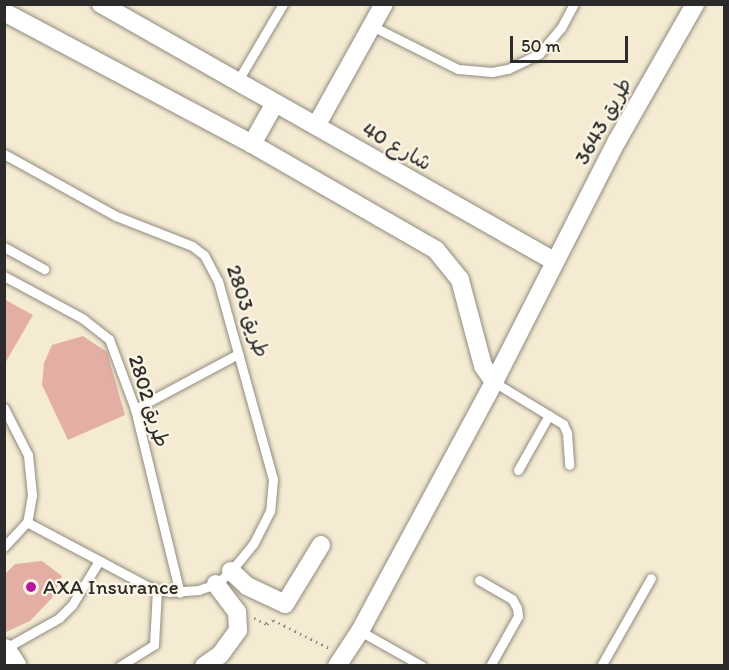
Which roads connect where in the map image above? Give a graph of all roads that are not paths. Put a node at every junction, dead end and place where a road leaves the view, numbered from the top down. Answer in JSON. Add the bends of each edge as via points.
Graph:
{"nodes":[{"id":1,"x":101,"y":4,"type":"edge"},
{"id":2,"x":283,"y":4,"type":"edge"},
{"id":3,"x":384,"y":4,"type":"edge"},
{"id":4,"x":574,"y":4,"type":"edge"},
{"id":5,"x":695,"y":4,"type":"edge"},
{"id":6,"x":4,"y":12,"type":"edge"},
{"id":7,"x":372,"y":26,"type":"junction"},
{"id":8,"x":237,"y":82,"type":"junction"},
{"id":9,"x":275,"y":103,"type":"junction"},
{"id":10,"x":316,"y":126,"type":"junction"},
{"id":11,"x":252,"y":144,"type":"junction"},
{"id":12,"x":4,"y":154,"type":"edge"},
{"id":13,"x":4,"y":247,"type":"edge"},
{"id":14,"x":554,"y":261,"type":"junction"},
{"id":15,"x":44,"y":269,"type":"dead end"},
{"id":16,"x":4,"y":276,"type":"edge"},
{"id":17,"x":238,"y":354,"type":"junction"},
{"id":18,"x":494,"y":382,"type":"junction"},
{"id":19,"x":4,"y":408,"type":"edge"},
{"id":20,"x":135,"y":409,"type":"junction"},
{"id":21,"x":549,"y":415,"type":"junction"},
{"id":22,"x":570,"y":465,"type":"dead end"},
{"id":23,"x":518,"y":470,"type":"dead end"},
{"id":24,"x":27,"y":522,"type":"junction"},
{"id":25,"x":321,"y":545,"type":"dead end"},
{"id":26,"x":4,"y":547,"type":"edge"},
{"id":27,"x":99,"y":561,"type":"junction"},
{"id":28,"x":231,"y":571,"type":"junction"},
{"id":29,"x":651,"y":578,"type":"dead end"},
{"id":30,"x":478,"y":580,"type":"dead end"},
{"id":31,"x":216,"y":584,"type":"junction"},
{"id":32,"x":158,"y":590,"type":"junction"},
{"id":33,"x":180,"y":593,"type":"junction"},
{"id":34,"x":360,"y":631,"type":"junction"},
{"id":35,"x":4,"y":650,"type":"edge"},
{"id":36,"x":340,"y":661,"type":"edge"},
{"id":37,"x":13,"y":666,"type":"edge"},
{"id":38,"x":120,"y":666,"type":"edge"},
{"id":39,"x":204,"y":666,"type":"edge"},
{"id":40,"x":422,"y":666,"type":"edge"},
{"id":41,"x":490,"y":666,"type":"edge"},
{"id":42,"x":601,"y":666,"type":"edge"}],
"edges":[{"from":1,"to":8,"type":"street","name":"شارع 40"},
{"from":2,"to":8,"type":"lane"},
{"from":3,"to":7,"type":"street"},
{"from":4,"to":7,"type":"lane","via":[[561,28],[539,54],[492,72],[458,69]]},
{"from":5,"to":14,"type":"street","name":"طريق 3643"},
{"from":6,"to":11,"type":"street"},
{"from":7,"to":10,"type":"street"},
{"from":8,"to":9,"type":"street","name":"شارع 40"},
{"from":9,"to":10,"type":"street","name":"شارع 40"},
{"from":9,"to":11,"type":"street"},
{"from":10,"to":14,"type":"street","name":"شارع 40"},
{"from":11,"to":18,"type":"street","via":[[436,250],[460,280],[485,372]]},
{"from":12,"to":17,"type":"lane","name":"طريق 2803","via":[[116,216],[192,246],[204,255],[218,281]]},
{"from":13,"to":15,"type":"lane"},
{"from":14,"to":18,"type":"street"},
{"from":16,"to":20,"type":"lane","name":"طريق 2802","via":[[100,329],[116,353]]},
{"from":17,"to":20,"type":"lane"},
{"from":17,"to":28,"type":"lane","name":"طريق 2803","via":[[270,464],[274,495],[264,525]]},
{"from":18,"to":21,"type":"lane"},
{"from":18,"to":34,"type":"street"},
{"from":19,"to":24,"type":"lane","via":[[28,455],[32,495]]},
{"from":20,"to":33,"type":"lane","name":"طريق 2802"},
{"from":21,"to":22,"type":"lane","via":[[566,428]]},
{"from":21,"to":23,"type":"lane"},
{"from":24,"to":26,"type":"lane"},
{"from":24,"to":27,"type":"lane","name":"طريق 2803"},
{"from":25,"to":28,"type":"street","via":[[285,604],[252,589]]},
{"from":27,"to":32,"type":"lane","name":"طريق 2803"},
{"from":27,"to":35,"type":"lane","via":[[72,606],[59,618]]},
{"from":28,"to":31,"type":"lane","name":"طريق 2803"},
{"from":29,"to":42,"type":"lane"},
{"from":30,"to":41,"type":"lane","via":[[512,599],[517,608],[518,616]]},
{"from":31,"to":33,"type":"lane","name":"طريق 2803"},
{"from":31,"to":39,"type":"street","via":[[239,621],[228,647]]},
{"from":32,"to":33,"type":"lane","name":"طريق 2803"},
{"from":32,"to":38,"type":"lane","via":[[154,645]]},
{"from":34,"to":36,"type":"street"},
{"from":34,"to":40,"type":"lane"},
{"from":35,"to":37,"type":"main road"}]}
